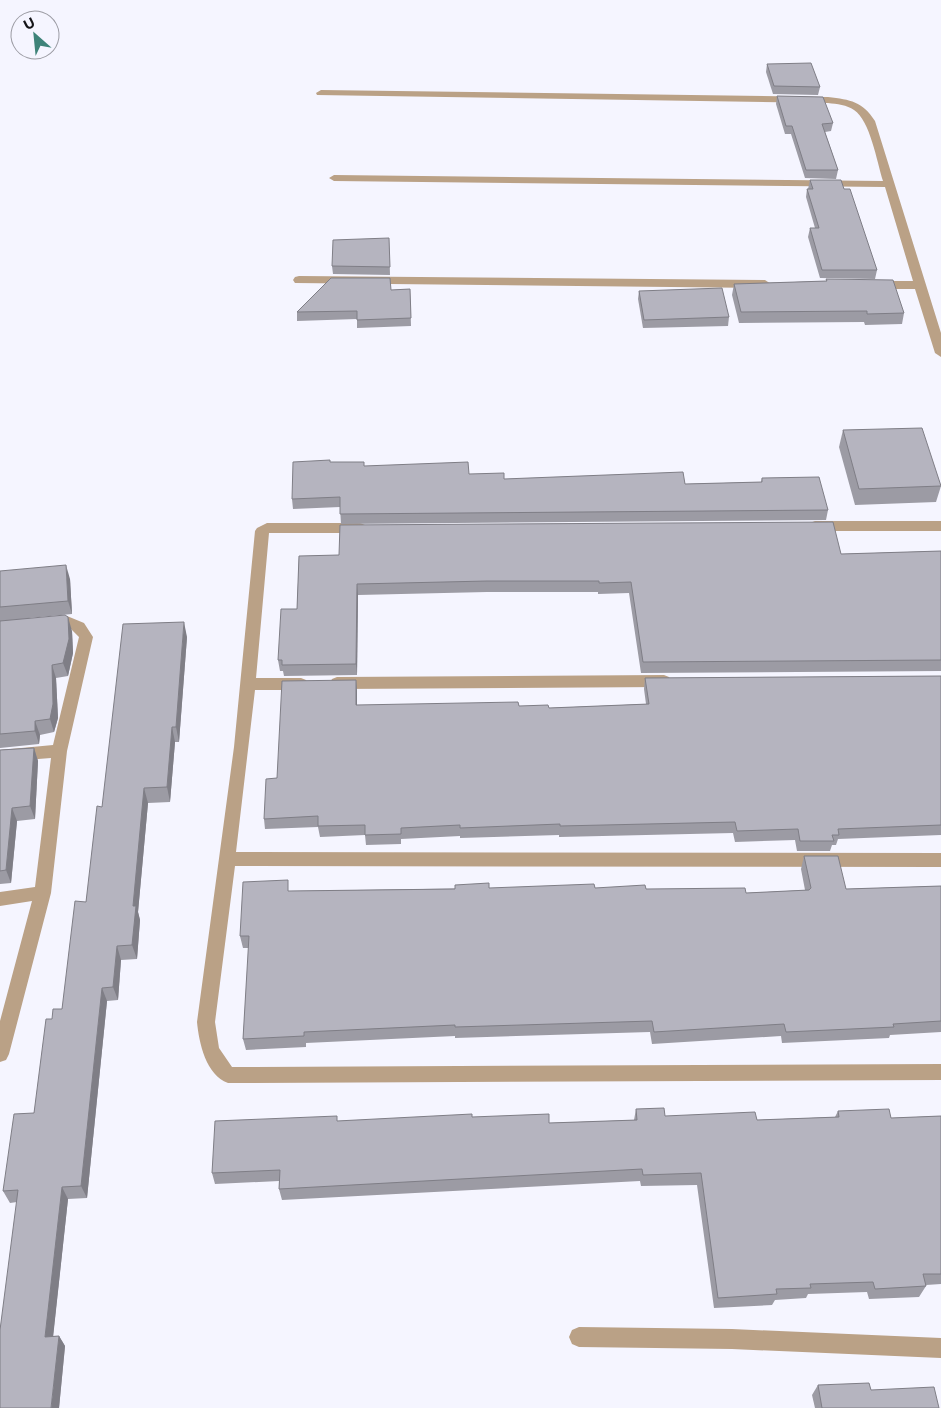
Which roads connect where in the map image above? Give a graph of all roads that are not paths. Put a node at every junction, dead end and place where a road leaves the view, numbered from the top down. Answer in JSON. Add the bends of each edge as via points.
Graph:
{"nodes":[{"id":1,"x":321,"y":93,"type":"dead end"},
{"id":2,"x":334,"y":178,"type":"dead end"},
{"id":3,"x":889,"y":184,"type":"junction"},
{"id":4,"x":299,"y":280,"type":"dead end"},
{"id":5,"x":782,"y":284,"type":"edge"},
{"id":6,"x":860,"y":284,"type":"edge"},
{"id":7,"x":920,"y":285,"type":"junction"},
{"id":8,"x":941,"y":353,"type":"edge"},
{"id":9,"x":802,"y":526,"type":"edge"},
{"id":10,"x":941,"y":526,"type":"edge"},
{"id":11,"x":376,"y":528,"type":"edge"},
{"id":12,"x":38,"y":624,"type":"edge"},
{"id":13,"x":674,"y":681,"type":"edge"},
{"id":14,"x":248,"y":684,"type":"junction"},
{"id":15,"x":59,"y":751,"type":"junction"},
{"id":16,"x":0,"y":756,"type":"edge"},
{"id":17,"x":227,"y":859,"type":"junction"},
{"id":18,"x":941,"y":860,"type":"edge"},
{"id":19,"x":43,"y":893,"type":"junction"},
{"id":20,"x":0,"y":899,"type":"edge"},
{"id":21,"x":0,"y":1054,"type":"edge"},
{"id":22,"x":941,"y":1072,"type":"edge"},
{"id":23,"x":579,"y":1337,"type":"dead end"},
{"id":24,"x":941,"y":1348,"type":"edge"}],
"edges":[{"from":1,"to":3,"type":"street","via":[[828,100],[856,104],[870,120]]},
{"from":2,"to":3,"type":"street"},
{"from":3,"to":7,"type":"street"},
{"from":4,"to":5,"type":"street"},
{"from":6,"to":7,"type":"street"},
{"from":7,"to":8,"type":"street"},
{"from":9,"to":10,"type":"street"},
{"from":11,"to":14,"type":"street","via":[[267,528],[262,531]]},
{"from":12,"to":15,"type":"street","via":[[72,621],[81,627],[86,637]]},
{"from":13,"to":14,"type":"street"},
{"from":14,"to":17,"type":"street"},
{"from":15,"to":16,"type":"street"},
{"from":15,"to":19,"type":"street"},
{"from":17,"to":18,"type":"street"},
{"from":17,"to":22,"type":"street","via":[[206,1022],[207,1041],[213,1057],[228,1075]]},
{"from":19,"to":20,"type":"street"},
{"from":19,"to":21,"type":"street"},
{"from":23,"to":24,"type":"street","via":[[732,1339]]}]}
